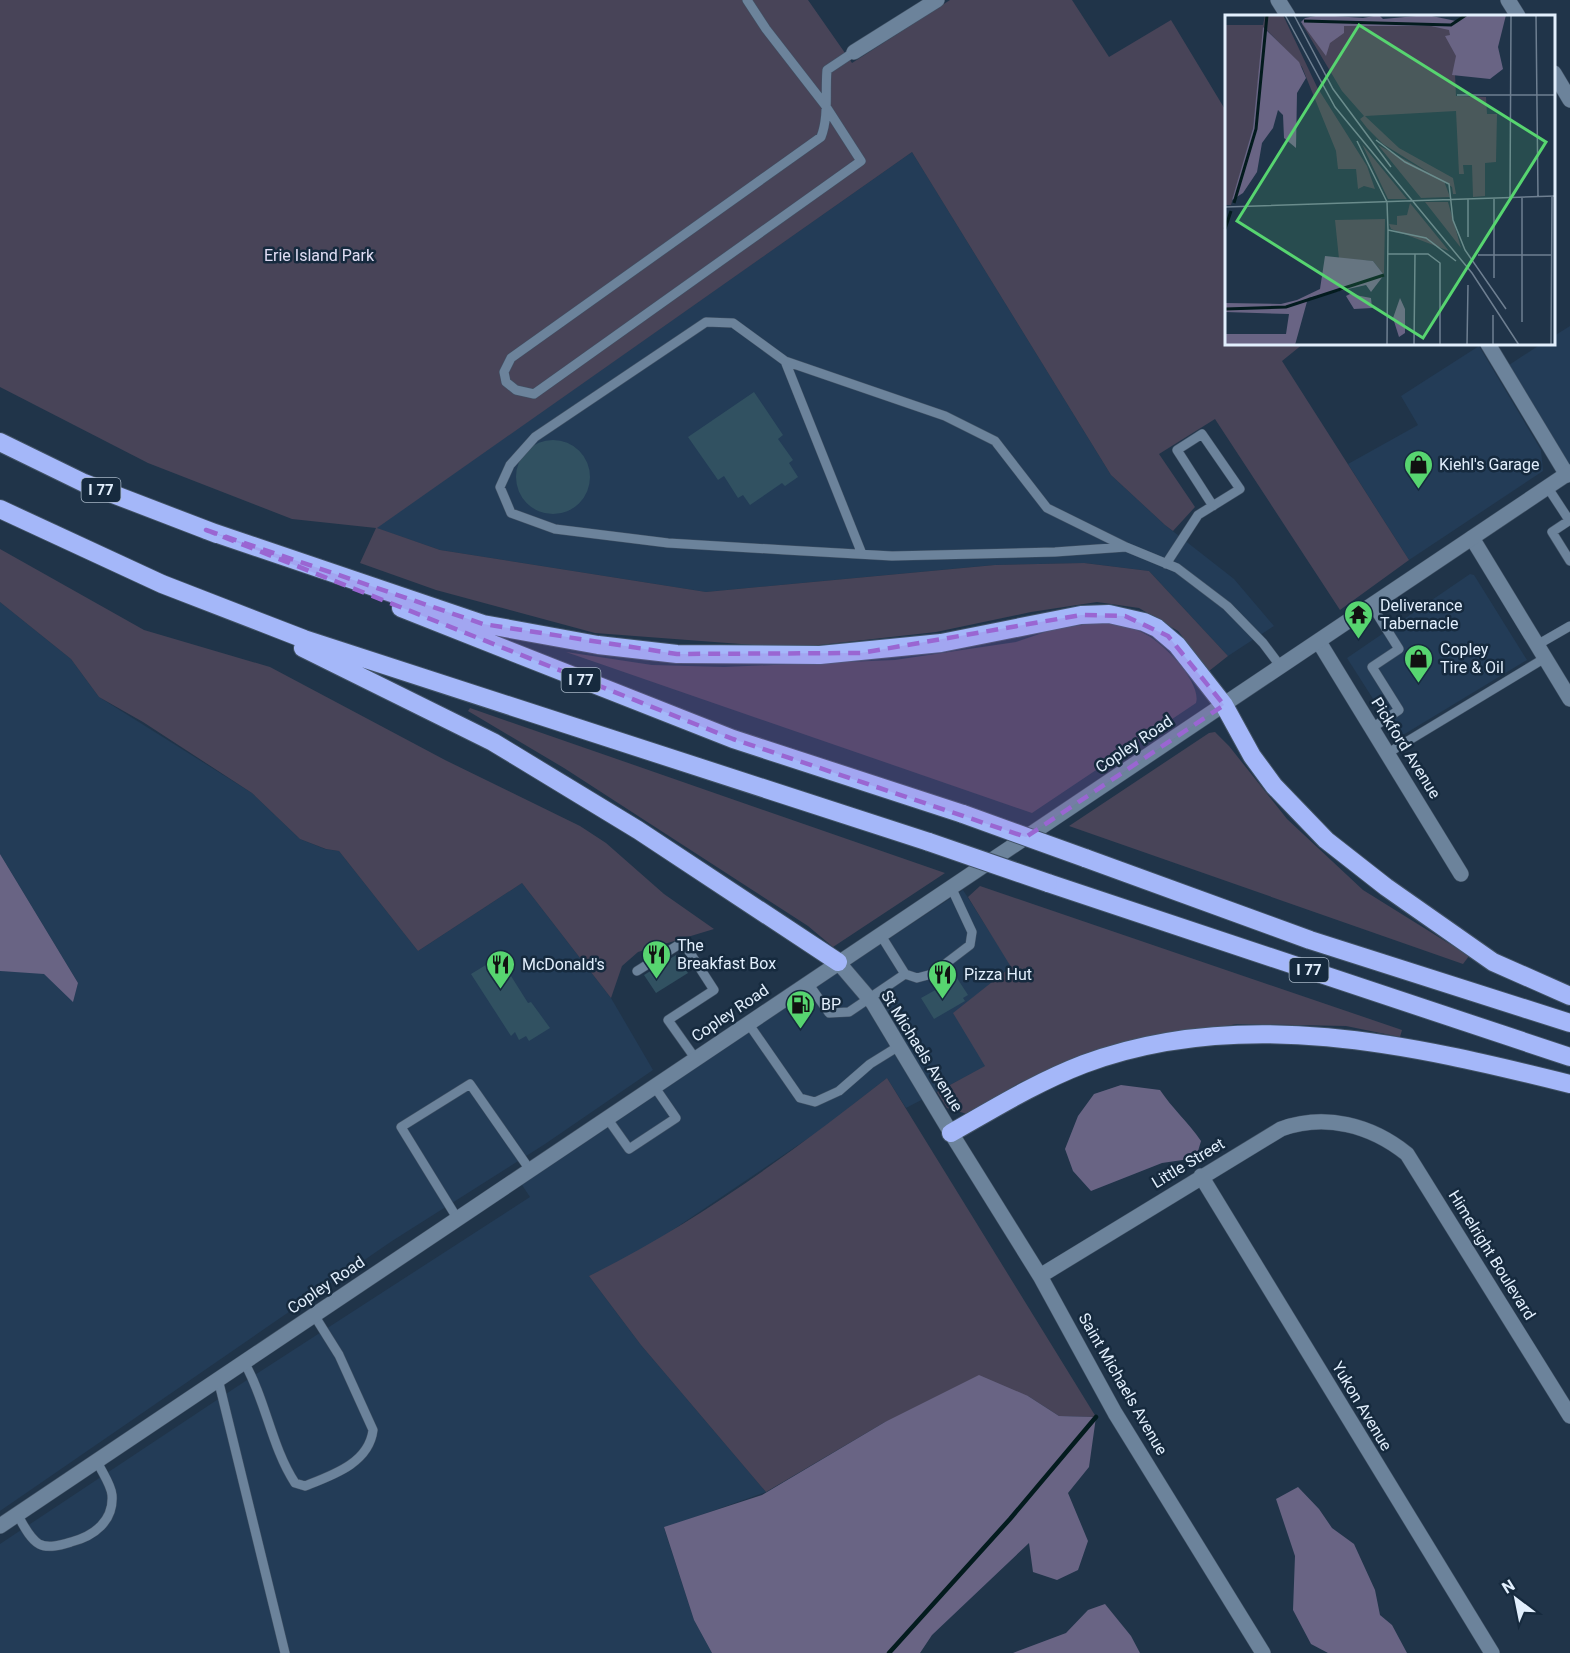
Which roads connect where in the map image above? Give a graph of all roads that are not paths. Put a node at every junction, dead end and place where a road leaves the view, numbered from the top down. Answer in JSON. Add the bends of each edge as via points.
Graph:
{"nodes":[{"id":1,"x":747,"y":0,"type":"edge"},
{"id":2,"x":937,"y":0,"type":"edge"},
{"id":3,"x":1278,"y":0,"type":"edge"},
{"id":4,"x":1508,"y":0,"type":"edge"},
{"id":5,"x":1287,"y":15,"type":"edge"},
{"id":6,"x":1517,"y":15,"type":"edge"},
{"id":7,"x":854,"y":52,"type":"joint"},
{"id":8,"x":1555,"y":75,"type":"edge"},
{"id":9,"x":1570,"y":100,"type":"edge"},
{"id":10,"x":825,"y":105,"type":"junction"},
{"id":11,"x":1489,"y":345,"type":"edge"},
{"id":12,"x":785,"y":361,"type":"junction"},
{"id":13,"x":0,"y":442,"type":"edge"},
{"id":14,"x":1568,"y":473,"type":"edge"},
{"id":15,"x":1548,"y":488,"type":"junction"},
{"id":16,"x":1213,"y":506,"type":"junction"},
{"id":17,"x":0,"y":509,"type":"edge"},
{"id":18,"x":1570,"y":520,"type":"edge"},
{"id":19,"x":206,"y":530,"type":"junction"},
{"id":20,"x":1472,"y":538,"type":"junction"},
{"id":21,"x":1126,"y":547,"type":"junction"},
{"id":22,"x":862,"y":555,"type":"junction"},
{"id":23,"x":1570,"y":561,"type":"edge"},
{"id":24,"x":1166,"y":564,"type":"junction"},
{"id":25,"x":1372,"y":606,"type":"junction"},
{"id":26,"x":231,"y":612,"type":"junction"},
{"id":27,"x":1570,"y":626,"type":"edge"},
{"id":28,"x":1318,"y":642,"type":"junction"},
{"id":29,"x":1541,"y":651,"type":"junction"},
{"id":30,"x":1281,"y":667,"type":"junction"},
{"id":31,"x":1569,"y":694,"type":"edge"},
{"id":32,"x":1224,"y":705,"type":"junction"},
{"id":33,"x":1372,"y":728,"type":"junction"},
{"id":34,"x":1388,"y":753,"type":"junction"},
{"id":35,"x":1461,"y":874,"type":"dead end"},
{"id":36,"x":951,"y":887,"type":"junction"},
{"id":37,"x":880,"y":934,"type":"junction"},
{"id":38,"x":838,"y":962,"type":"junction"},
{"id":39,"x":638,"y":971,"type":"dead end"},
{"id":40,"x":905,"y":974,"type":"junction"},
{"id":41,"x":808,"y":983,"type":"junction"},
{"id":42,"x":1570,"y":996,"type":"edge"},
{"id":43,"x":869,"y":999,"type":"junction"},
{"id":44,"x":748,"y":1023,"type":"junction"},
{"id":45,"x":1570,"y":1023,"type":"edge"},
{"id":46,"x":899,"y":1046,"type":"junction"},
{"id":47,"x":1570,"y":1057,"type":"edge"},
{"id":48,"x":695,"y":1058,"type":"junction"},
{"id":49,"x":1570,"y":1084,"type":"edge"},
{"id":50,"x":654,"y":1086,"type":"junction"},
{"id":51,"x":607,"y":1118,"type":"junction"},
{"id":52,"x":1367,"y":1130,"type":"joint"},
{"id":53,"x":951,"y":1133,"type":"junction"},
{"id":54,"x":530,"y":1170,"type":"junction"},
{"id":55,"x":1201,"y":1176,"type":"junction"},
{"id":56,"x":457,"y":1218,"type":"junction"},
{"id":57,"x":1040,"y":1276,"type":"junction"},
{"id":58,"x":314,"y":1315,"type":"junction"},
{"id":59,"x":244,"y":1362,"type":"junction"},
{"id":60,"x":218,"y":1379,"type":"junction"},
{"id":61,"x":1570,"y":1416,"type":"edge"},
{"id":62,"x":97,"y":1461,"type":"junction"},
{"id":63,"x":17,"y":1514,"type":"junction"},
{"id":64,"x":0,"y":1526,"type":"edge"},
{"id":65,"x":285,"y":1653,"type":"edge"},
{"id":66,"x":1263,"y":1653,"type":"edge"},
{"id":67,"x":1492,"y":1653,"type":"edge"}],
"edges":[{"from":1,"to":10,"type":"lane"},
{"from":2,"to":7,"type":"street"},
{"from":3,"to":5,"type":"street"},
{"from":4,"to":6,"type":"street"},
{"from":7,"to":10,"type":"lane","via":[[827,70]]},
{"from":8,"to":9,"type":"street"},
{"from":10,"to":10,"type":"lane","via":[[821,137],[511,358],[504,372],[506,382],[516,390],[534,394],[850,171],[861,161]]},
{"from":11,"to":14,"type":"street"},
{"from":12,"to":21,"type":"lane","via":[[945,416],[995,441],[1047,508]]},
{"from":12,"to":22,"type":"lane"},
{"from":12,"to":22,"type":"lane","via":[[733,323],[706,322],[535,437],[510,465],[500,487],[511,513],[555,529],[668,543]]},
{"from":13,"to":19,"type":"highway","number":"I 77","via":[[84,483]]},
{"from":14,"to":15,"type":"street","name":"Copley Road"},
{"from":15,"to":18,"type":"lane"},
{"from":15,"to":20,"type":"street","name":"Copley Road"},
{"from":16,"to":16,"type":"lane","via":[[1240,489],[1202,434],[1177,450]]},
{"from":16,"to":24,"type":"lane","via":[[1187,528]]},
{"from":17,"to":26,"type":"highway","number":"I 77"},
{"from":18,"to":23,"type":"lane","via":[[1552,532]]},
{"from":19,"to":32,"type":"highway","via":[[483,624],[598,645],[677,654],[792,656],[861,652],[941,643],[1081,615],[1117,615],[1144,622],[1168,636]]},
{"from":19,"to":45,"type":"highway","number":"I 77","bridge":true,"via":[[733,739],[963,814],[1310,940]]},
{"from":20,"to":25,"type":"street","name":"Copley Road"},
{"from":20,"to":29,"type":"street"},
{"from":21,"to":22,"type":"lane"},
{"from":21,"to":24,"type":"lane"},
{"from":24,"to":30,"type":"lane","via":[[1227,606]]},
{"from":25,"to":28,"type":"street","name":"Copley Road"},
{"from":25,"to":33,"type":"lane","via":[[1399,649],[1372,667],[1399,710]]},
{"from":26,"to":38,"type":"highway","via":[[493,742],[638,830]]},
{"from":26,"to":47,"type":"highway","number":"I 77","bridge":true},
{"from":27,"to":29,"type":"lane"},
{"from":28,"to":30,"type":"street","name":"Copley Road"},
{"from":28,"to":33,"type":"street","name":"Pickford Avenue"},
{"from":29,"to":31,"type":"street"},
{"from":29,"to":34,"type":"lane"},
{"from":30,"to":32,"type":"street","name":"Copley Road"},
{"from":32,"to":36,"type":"street","name":"Copley Road"},
{"from":32,"to":42,"type":"highway","via":[[1274,786],[1326,840],[1493,962]]},
{"from":33,"to":34,"type":"street","name":"Pickford Avenue"},
{"from":34,"to":35,"type":"street","name":"Pickford Avenue"},
{"from":36,"to":37,"type":"street","name":"Copley Road"},
{"from":36,"to":40,"type":"lane","via":[[972,932],[970,945],[932,974],[917,978]]},
{"from":37,"to":38,"type":"street","name":"Copley Road"},
{"from":37,"to":40,"type":"lane"},
{"from":38,"to":41,"type":"street","name":"Copley Road"},
{"from":38,"to":43,"type":"street","name":"St Michaels Avenue"},
{"from":39,"to":48,"type":"lane","via":[[683,942],[714,990],[668,1020]]},
{"from":40,"to":43,"type":"lane"},
{"from":41,"to":43,"type":"lane","via":[[830,1013],[849,1012]]},
{"from":41,"to":44,"type":"street","name":"Copley Road"},
{"from":43,"to":46,"type":"street","name":"St Michaels Avenue"},
{"from":44,"to":46,"type":"lane","via":[[800,1098],[815,1102],[839,1091]]},
{"from":44,"to":48,"type":"street","name":"Copley Road"},
{"from":46,"to":53,"type":"street","name":"St Michaels Avenue"},
{"from":48,"to":50,"type":"street","name":"Copley Road"},
{"from":49,"to":53,"type":"highway","via":[[1441,1053],[1295,1035],[1223,1035],[1145,1047],[1084,1065],[1039,1084]]},
{"from":50,"to":51,"type":"street","name":"Copley Road"},
{"from":50,"to":51,"type":"lane","via":[[676,1118],[629,1149]]},
{"from":51,"to":54,"type":"street","name":"Copley Road"},
{"from":52,"to":55,"type":"street","name":"Little Street","via":[[1319,1121],[1292,1125]]},
{"from":52,"to":61,"type":"street","name":"Himelright Boulevard","via":[[1389,1139],[1407,1154]]},
{"from":53,"to":57,"type":"street","name":"Saint Michaels Avenue"},
{"from":54,"to":56,"type":"street","name":"Copley Road"},
{"from":54,"to":56,"type":"lane","via":[[470,1084],[402,1127]]},
{"from":55,"to":57,"type":"street","name":"Little Street"},
{"from":55,"to":67,"type":"street","name":"Yukon Avenue"},
{"from":56,"to":58,"type":"street","name":"Copley Road"},
{"from":57,"to":66,"type":"street","name":"Saint Michaels Avenue","via":[[1115,1413]]},
{"from":58,"to":59,"type":"street","name":"Copley Road"},
{"from":58,"to":59,"type":"lane","via":[[339,1355],[373,1430],[364,1454],[348,1466],[305,1486],[296,1483],[283,1461],[257,1384]]},
{"from":59,"to":60,"type":"street","name":"Copley Road"},
{"from":60,"to":62,"type":"street","name":"Copley Road"},
{"from":60,"to":65,"type":"lane"},
{"from":62,"to":63,"type":"street","name":"Copley Road"},
{"from":62,"to":63,"type":"lane","via":[[112,1493],[108,1520],[102,1527],[76,1541],[48,1546],[31,1537]]},
{"from":63,"to":64,"type":"street","name":"Copley Road"}]}
